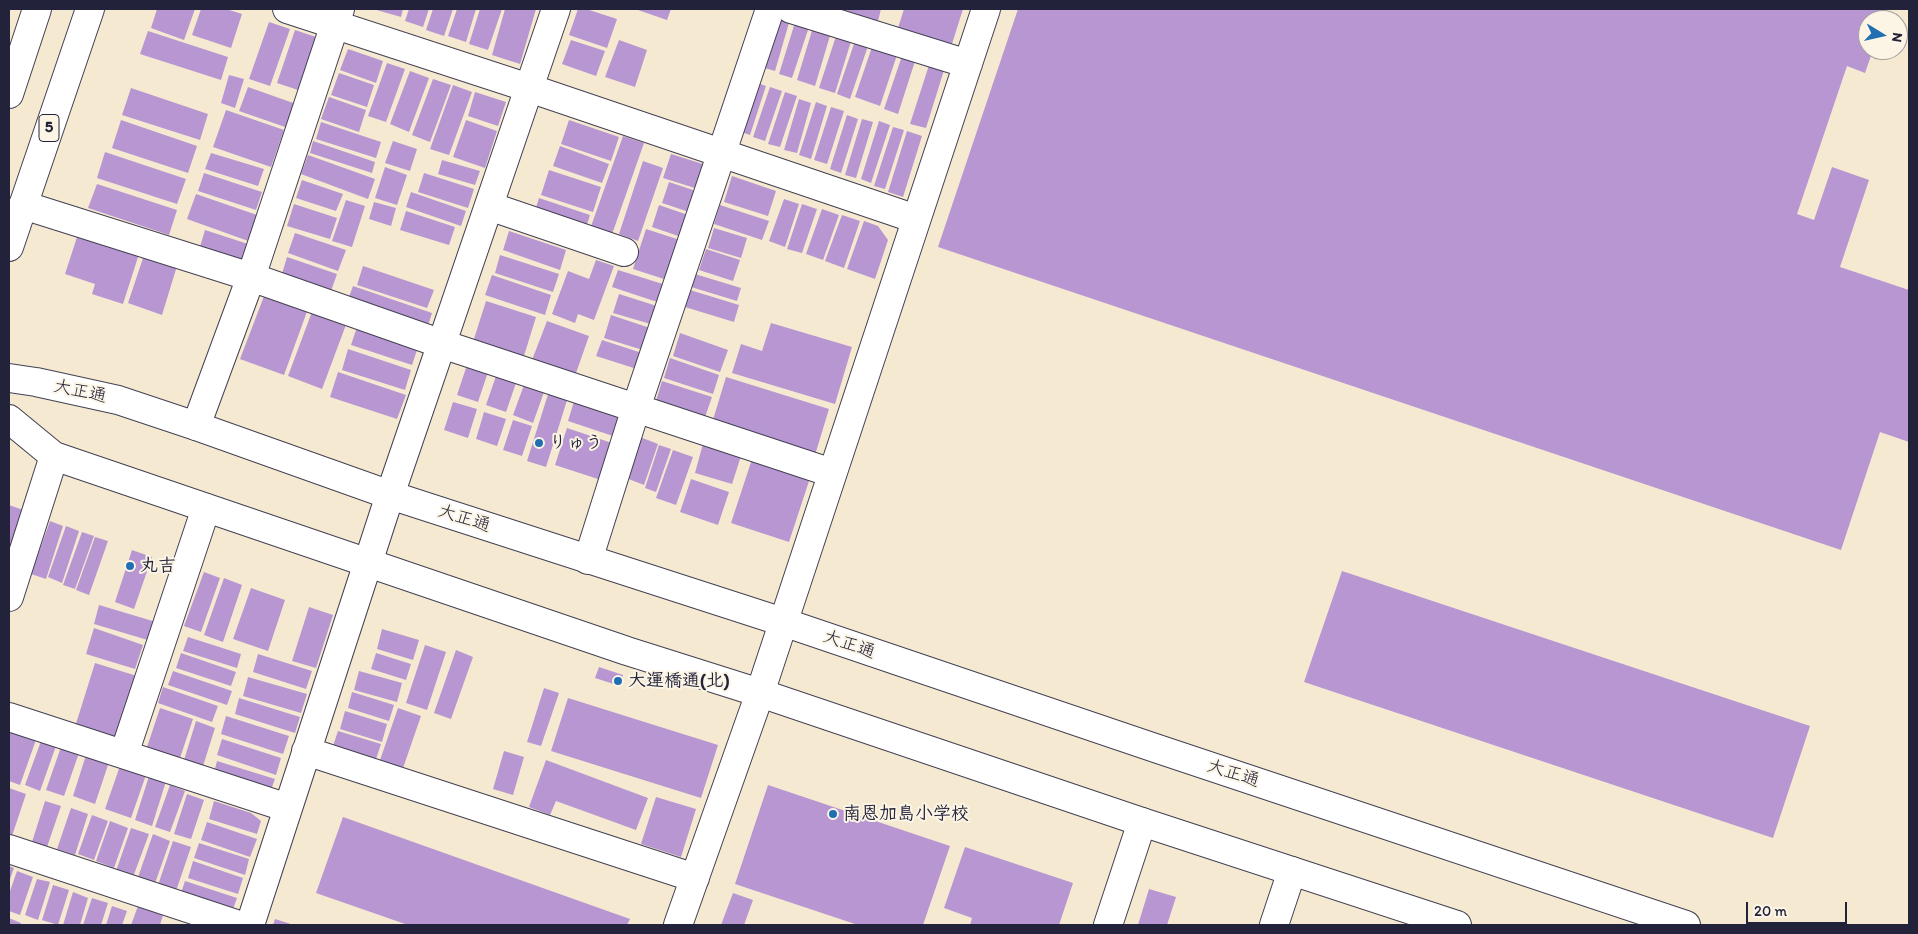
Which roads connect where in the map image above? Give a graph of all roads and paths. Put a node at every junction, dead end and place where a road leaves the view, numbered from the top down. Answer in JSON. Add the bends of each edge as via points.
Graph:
{"nodes":[{"id":1,"x":37,"y":9,"type":"edge"},
{"id":2,"x":90,"y":9,"type":"edge"},
{"id":3,"x":287,"y":9,"type":"edge"},
{"id":4,"x":556,"y":9,"type":"edge"},
{"id":5,"x":770,"y":9,"type":"edge"},
{"id":6,"x":791,"y":9,"type":"edge"},
{"id":7,"x":986,"y":9,"type":"edge"},
{"id":8,"x":337,"y":16,"type":"edge"},
{"id":9,"x":968,"y":64,"type":"junction"},
{"id":10,"x":529,"y":88,"type":"junction"},
{"id":11,"x":9,"y":94,"type":"edge"},
{"id":12,"x":721,"y":152,"type":"junction"},
{"id":13,"x":23,"y":206,"type":"junction"},
{"id":14,"x":489,"y":206,"type":"junction"},
{"id":15,"x":916,"y":219,"type":"junction"},
{"id":16,"x":9,"y":247,"type":"edge"},
{"id":17,"x":624,"y":252,"type":"dead end"},
{"id":18,"x":251,"y":277,"type":"junction"},
{"id":19,"x":442,"y":344,"type":"junction"},
{"id":20,"x":9,"y":378,"type":"edge"},
{"id":21,"x":636,"y":408,"type":"junction"},
{"id":22,"x":9,"y":419,"type":"edge"},
{"id":23,"x":196,"y":426,"type":"junction"},
{"id":24,"x":54,"y":456,"type":"junction"},
{"id":25,"x":832,"y":473,"type":"junction"},
{"id":26,"x":390,"y":495,"type":"junction"},
{"id":27,"x":206,"y":508,"type":"junction"},
{"id":28,"x":588,"y":560,"type":"junction"},
{"id":29,"x":368,"y":563,"type":"junction"},
{"id":30,"x":9,"y":596,"type":"edge"},
{"id":31,"x":783,"y":622,"type":"junction"},
{"id":32,"x":760,"y":693,"type":"junction"},
{"id":33,"x":9,"y":717,"type":"edge"},
{"id":34,"x":306,"y":751,"type":"junction"},
{"id":35,"x":124,"y":754,"type":"junction"},
{"id":36,"x":288,"y":808,"type":"junction"},
{"id":37,"x":1142,"y":822,"type":"junction"},
{"id":38,"x":9,"y":849,"type":"edge"},
{"id":39,"x":1292,"y":871,"type":"junction"},
{"id":40,"x":695,"y":878,"type":"junction"},
{"id":41,"x":1414,"y":918,"type":"edge"},
{"id":42,"x":238,"y":925,"type":"edge"},
{"id":43,"x":250,"y":925,"type":"edge"},
{"id":44,"x":678,"y":925,"type":"edge"},
{"id":45,"x":1108,"y":925,"type":"edge"},
{"id":46,"x":1274,"y":925,"type":"edge"},
{"id":47,"x":1457,"y":925,"type":"edge"},
{"id":48,"x":1686,"y":925,"type":"edge"}],
"edges":[{"from":1,"to":11,"type":"street"},
{"from":2,"to":13,"type":"street","number":"5"},
{"from":3,"to":8,"type":"street"},
{"from":4,"to":10,"type":"street"},
{"from":5,"to":12,"type":"street"},
{"from":6,"to":9,"type":"street"},
{"from":7,"to":9,"type":"street"},
{"from":8,"to":10,"type":"street"},
{"from":8,"to":18,"type":"street"},
{"from":9,"to":15,"type":"street"},
{"from":10,"to":12,"type":"street"},
{"from":10,"to":14,"type":"street"},
{"from":12,"to":15,"type":"street"},
{"from":12,"to":21,"type":"street"},
{"from":13,"to":16,"type":"street","number":"5"},
{"from":13,"to":18,"type":"street"},
{"from":14,"to":17,"type":"street"},
{"from":14,"to":19,"type":"street"},
{"from":15,"to":25,"type":"street"},
{"from":18,"to":19,"type":"street"},
{"from":18,"to":23,"type":"street"},
{"from":19,"to":21,"type":"street"},
{"from":19,"to":26,"type":"street"},
{"from":20,"to":23,"type":"street","name":"大正通","via":[[118,400]]},
{"from":21,"to":25,"type":"street"},
{"from":21,"to":28,"type":"street"},
{"from":22,"to":24,"type":"street"},
{"from":23,"to":26,"type":"street","name":"大正通"},
{"from":24,"to":27,"type":"street"},
{"from":24,"to":30,"type":"street"},
{"from":25,"to":31,"type":"street"},
{"from":26,"to":28,"type":"street","name":"大正通"},
{"from":26,"to":29,"type":"street"},
{"from":27,"to":29,"type":"street"},
{"from":27,"to":35,"type":"street"},
{"from":28,"to":31,"type":"street","name":"大正通"},
{"from":29,"to":32,"type":"street"},
{"from":29,"to":34,"type":"street"},
{"from":31,"to":32,"type":"street"},
{"from":31,"to":48,"type":"street","name":"大正通"},
{"from":32,"to":37,"type":"street"},
{"from":32,"to":40,"type":"street"},
{"from":33,"to":35,"type":"street"},
{"from":34,"to":36,"type":"street"},
{"from":34,"to":40,"type":"street"},
{"from":35,"to":36,"type":"street"},
{"from":36,"to":43,"type":"street"},
{"from":37,"to":39,"type":"street"},
{"from":37,"to":45,"type":"street"},
{"from":38,"to":42,"type":"street"},
{"from":39,"to":41,"type":"street"},
{"from":39,"to":46,"type":"street"},
{"from":40,"to":44,"type":"street"},
{"from":41,"to":47,"type":"street"}]}
